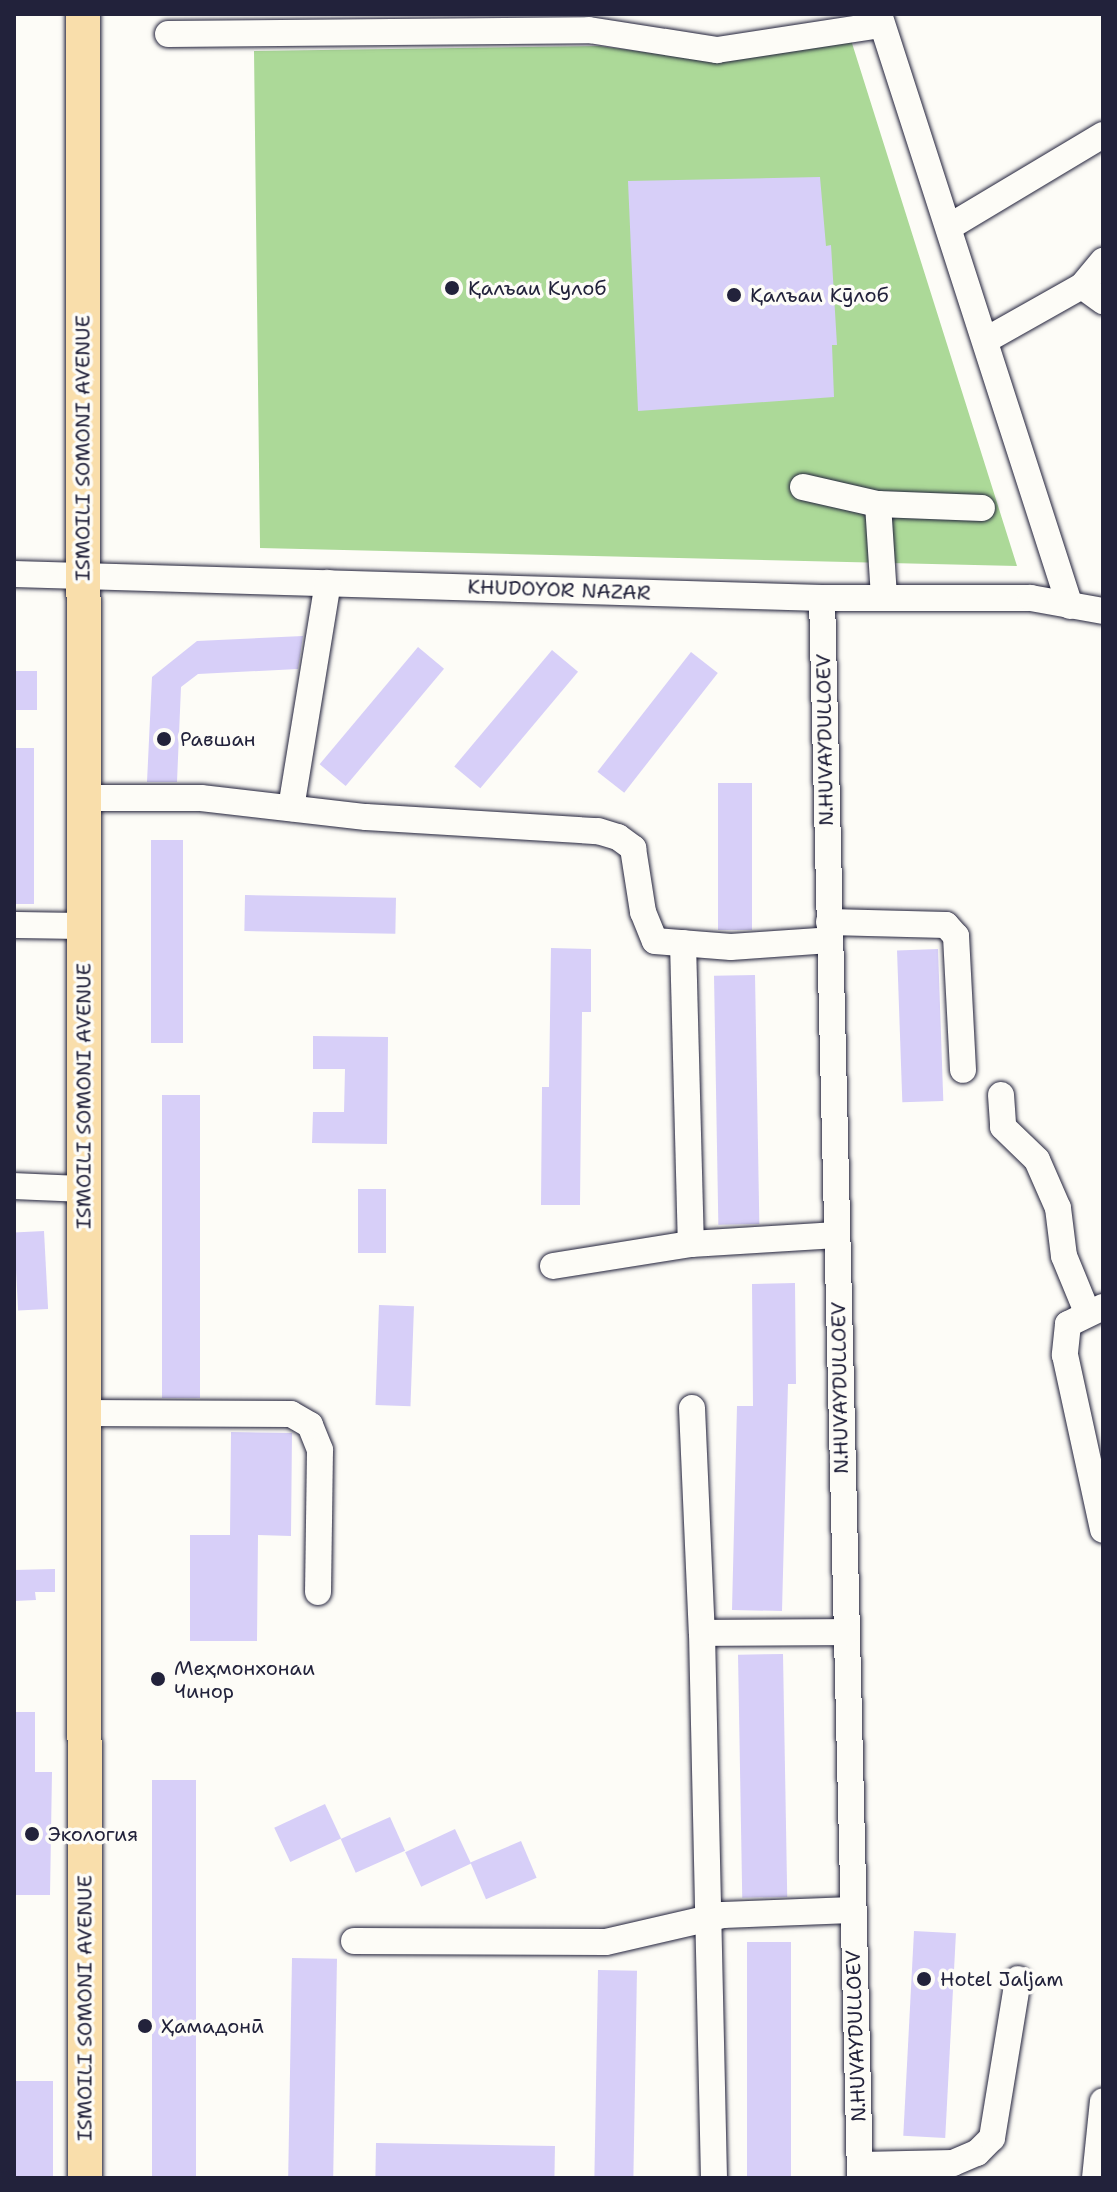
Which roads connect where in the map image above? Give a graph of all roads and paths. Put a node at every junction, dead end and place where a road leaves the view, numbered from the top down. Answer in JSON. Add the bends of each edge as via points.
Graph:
{"nodes":[{"id":1,"x":83,"y":14,"type":"edge"},
{"id":2,"x":880,"y":20,"type":"edge"},
{"id":3,"x":168,"y":34,"type":"dead end"},
{"id":4,"x":1103,"y":135,"type":"edge"},
{"id":5,"x":949,"y":227,"type":"junction"},
{"id":6,"x":1103,"y":261,"type":"edge"},
{"id":7,"x":1092,"y":294,"type":"edge"},
{"id":8,"x":986,"y":340,"type":"junction"},
{"id":9,"x":803,"y":487,"type":"dead end"},
{"id":10,"x":878,"y":504,"type":"junction"},
{"id":11,"x":982,"y":508,"type":"dead end"},
{"id":12,"x":14,"y":574,"type":"edge"},
{"id":13,"x":84,"y":575,"type":"junction"},
{"id":14,"x":328,"y":583,"type":"junction"},
{"id":15,"x":822,"y":598,"type":"junction"},
{"id":16,"x":884,"y":598,"type":"junction"},
{"id":17,"x":1070,"y":606,"type":"junction"},
{"id":18,"x":1103,"y":611,"type":"edge"},
{"id":19,"x":84,"y":798,"type":"junction"},
{"id":20,"x":291,"y":808,"type":"junction"},
{"id":21,"x":14,"y":925,"type":"edge"},
{"id":22,"x":84,"y":926,"type":"junction"},
{"id":23,"x":830,"y":931,"type":"junction"},
{"id":24,"x":683,"y":943,"type":"junction"},
{"id":25,"x":963,"y":1070,"type":"dead end"},
{"id":26,"x":1001,"y":1095,"type":"dead end"},
{"id":27,"x":14,"y":1186,"type":"edge"},
{"id":28,"x":84,"y":1189,"type":"junction"},
{"id":29,"x":837,"y":1235,"type":"junction"},
{"id":30,"x":691,"y":1244,"type":"junction"},
{"id":31,"x":553,"y":1266,"type":"dead end"},
{"id":32,"x":1095,"y":1309,"type":"edge"},
{"id":33,"x":692,"y":1408,"type":"dead end"},
{"id":34,"x":84,"y":1413,"type":"junction"},
{"id":35,"x":1103,"y":1530,"type":"edge"},
{"id":36,"x":318,"y":1592,"type":"dead end"},
{"id":37,"x":846,"y":1632,"type":"junction"},
{"id":38,"x":702,"y":1633,"type":"junction"},
{"id":39,"x":852,"y":1910,"type":"junction"},
{"id":40,"x":706,"y":1919,"type":"junction"},
{"id":41,"x":354,"y":1941,"type":"dead end"},
{"id":42,"x":1018,"y":1979,"type":"dead end"},
{"id":43,"x":1103,"y":2101,"type":"edge"},
{"id":44,"x":860,"y":2171,"type":"edge"},
{"id":45,"x":85,"y":2178,"type":"edge"},
{"id":46,"x":714,"y":2178,"type":"edge"},
{"id":47,"x":1095,"y":2178,"type":"edge"}],
"edges":[{"from":1,"to":13,"type":"main road","name":"ISMOILI SOMONI AVENUE"},
{"from":2,"to":3,"type":"street","via":[[717,50],[589,30]]},
{"from":2,"to":5,"type":"street"},
{"from":4,"to":5,"type":"street"},
{"from":5,"to":8,"type":"street"},
{"from":6,"to":7,"type":"street"},
{"from":7,"to":8,"type":"street"},
{"from":8,"to":17,"type":"street"},
{"from":9,"to":10,"type":"street"},
{"from":10,"to":11,"type":"street"},
{"from":10,"to":16,"type":"street"},
{"from":12,"to":13,"type":"street","name":"KHUDOYOR NAZAR"},
{"from":13,"to":14,"type":"street","name":"KHUDOYOR NAZAR"},
{"from":13,"to":19,"type":"main road","name":"ISMOILI SOMONI AVENUE"},
{"from":14,"to":15,"type":"street","name":"KHUDOYOR NAZAR"},
{"from":14,"to":20,"type":"street"},
{"from":15,"to":16,"type":"street","name":"KHUDOYOR NAZAR"},
{"from":15,"to":23,"type":"street","name":"N.HUVAYDULLOEV"},
{"from":16,"to":17,"type":"street","name":"KHUDOYOR NAZAR","via":[[1031,598]]},
{"from":17,"to":18,"type":"street","name":"KHUDOYOR NAZAR"},
{"from":19,"to":20,"type":"street","via":[[201,798]]},
{"from":19,"to":22,"type":"main road","name":"ISMOILI SOMONI AVENUE"},
{"from":20,"to":24,"type":"street","via":[[598,831],[618,837],[633,848],[643,912],[655,941]]},
{"from":21,"to":22,"type":"street"},
{"from":22,"to":28,"type":"main road","name":"ISMOILI SOMONI AVENUE"},
{"from":23,"to":24,"type":"street","via":[[731,947]]},
{"from":23,"to":25,"type":"street","via":[[946,925],[956,936]]},
{"from":23,"to":29,"type":"street","name":"N.HUVAYDULLOEV"},
{"from":24,"to":30,"type":"street"},
{"from":26,"to":32,"type":"street","via":[[1003,1127],[1037,1160],[1058,1208],[1064,1256]]},
{"from":27,"to":28,"type":"street"},
{"from":28,"to":34,"type":"main road","name":"ISMOILI SOMONI AVENUE"},
{"from":29,"to":30,"type":"street"},
{"from":29,"to":37,"type":"street","name":"N.HUVAYDULLOEV"},
{"from":30,"to":31,"type":"street"},
{"from":32,"to":35,"type":"street","via":[[1068,1324],[1065,1355]]},
{"from":33,"to":38,"type":"street"},
{"from":34,"to":36,"type":"street","via":[[291,1414],[310,1425],[320,1450]]},
{"from":34,"to":45,"type":"main road","name":"ISMOILI SOMONI AVENUE"},
{"from":37,"to":38,"type":"street"},
{"from":37,"to":39,"type":"street","name":"N.HUVAYDULLOEV"},
{"from":38,"to":40,"type":"street"},
{"from":39,"to":40,"type":"street"},
{"from":39,"to":44,"type":"street","name":"N.HUVAYDULLOEV"},
{"from":40,"to":41,"type":"street","via":[[606,1942]]},
{"from":40,"to":46,"type":"street"},
{"from":42,"to":44,"type":"street","via":[[992,2138],[977,2153],[953,2163]]},
{"from":43,"to":47,"type":"street"}]}
